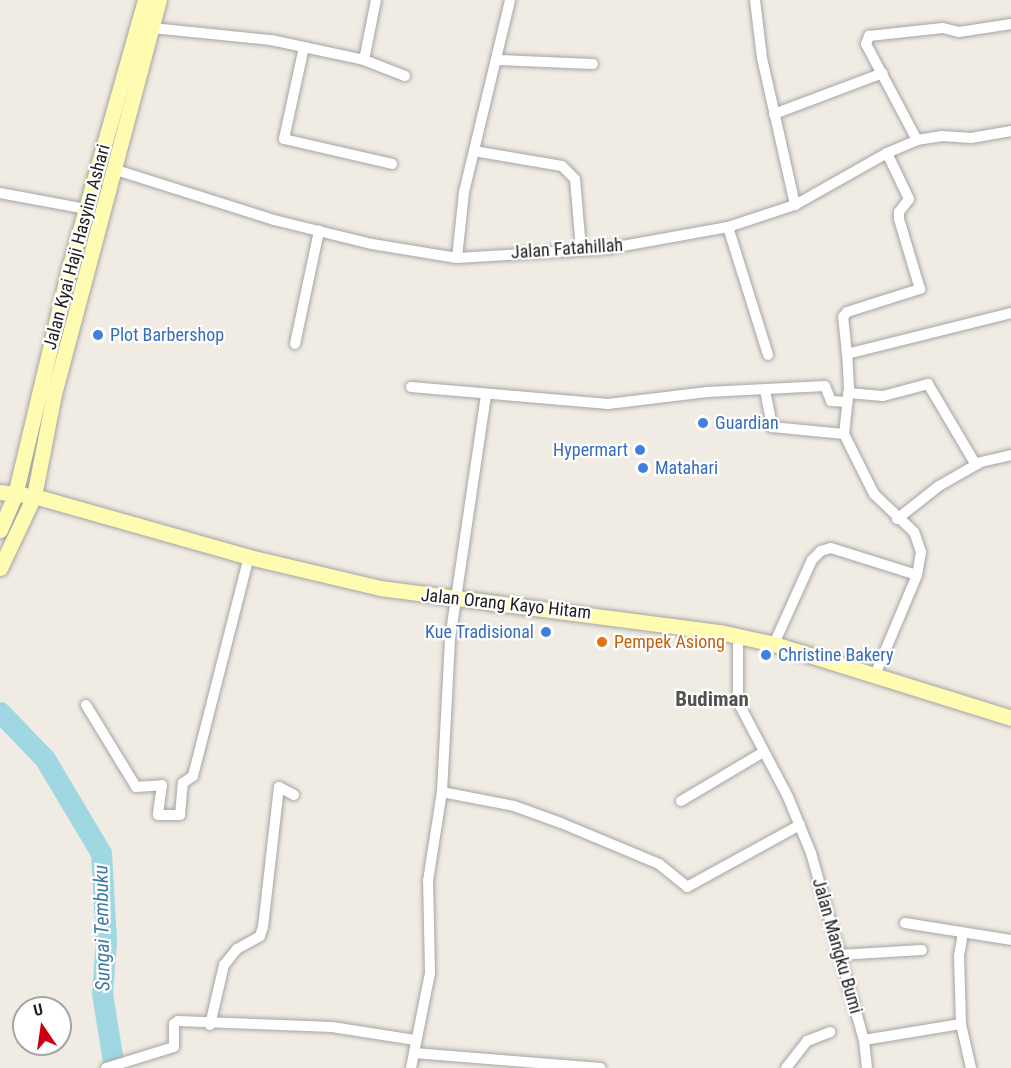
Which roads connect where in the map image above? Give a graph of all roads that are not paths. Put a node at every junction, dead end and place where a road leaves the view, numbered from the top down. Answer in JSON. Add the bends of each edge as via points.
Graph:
{"nodes":[{"id":1,"x":145,"y":0,"type":"edge"},
{"id":2,"x":159,"y":0,"type":"edge"},
{"id":3,"x":376,"y":0,"type":"edge"},
{"id":4,"x":510,"y":0,"type":"edge"},
{"id":5,"x":755,"y":0,"type":"edge"},
{"id":6,"x":1011,"y":24,"type":"edge"},
{"id":7,"x":152,"y":28,"type":"junction"},
{"id":8,"x":304,"y":47,"type":"junction"},
{"id":9,"x":364,"y":60,"type":"junction"},
{"id":10,"x":498,"y":60,"type":"junction"},
{"id":11,"x":593,"y":63,"type":"dead end"},
{"id":12,"x":883,"y":73,"type":"junction"},
{"id":13,"x":405,"y":76,"type":"dead end"},
{"id":14,"x":774,"y":114,"type":"junction"},
{"id":15,"x":1011,"y":131,"type":"edge"},
{"id":16,"x":917,"y":140,"type":"junction"},
{"id":17,"x":474,"y":151,"type":"junction"},
{"id":18,"x":886,"y":153,"type":"junction"},
{"id":19,"x":392,"y":164,"type":"dead end"},
{"id":20,"x":113,"y":169,"type":"junction"},
{"id":21,"x":0,"y":193,"type":"edge"},
{"id":22,"x":795,"y":205,"type":"junction"},
{"id":23,"x":86,"y":209,"type":"junction"},
{"id":24,"x":728,"y":227,"type":"junction"},
{"id":25,"x":319,"y":231,"type":"junction"},
{"id":26,"x":581,"y":249,"type":"junction"},
{"id":27,"x":457,"y":258,"type":"junction"},
{"id":28,"x":72,"y":292,"type":"junction"},
{"id":29,"x":1011,"y":313,"type":"edge"},
{"id":30,"x":295,"y":344,"type":"dead end"},
{"id":31,"x":847,"y":354,"type":"junction"},
{"id":32,"x":768,"y":355,"type":"dead end"},
{"id":33,"x":411,"y":387,"type":"dead end"},
{"id":34,"x":765,"y":390,"type":"junction"},
{"id":35,"x":486,"y":396,"type":"junction"},
{"id":36,"x":847,"y":398,"type":"junction"},
{"id":37,"x":844,"y":434,"type":"junction"},
{"id":38,"x":1011,"y":455,"type":"edge"},
{"id":39,"x":976,"y":465,"type":"junction"},
{"id":40,"x":0,"y":492,"type":"edge"},
{"id":41,"x":15,"y":495,"type":"junction"},
{"id":42,"x":34,"y":496,"type":"junction"},
{"id":43,"x":897,"y":519,"type":"junction"},
{"id":44,"x":0,"y":531,"type":"edge"},
{"id":45,"x":249,"y":557,"type":"junction"},
{"id":46,"x":0,"y":568,"type":"edge"},
{"id":47,"x":917,"y":575,"type":"junction"},
{"id":48,"x":455,"y":600,"type":"junction"},
{"id":49,"x":738,"y":636,"type":"junction"},
{"id":50,"x":774,"y":644,"type":"junction"},
{"id":51,"x":875,"y":675,"type":"junction"},
{"id":52,"x":86,"y":705,"type":"dead end"},
{"id":53,"x":1011,"y":717,"type":"edge"},
{"id":54,"x":762,"y":753,"type":"junction"},
{"id":55,"x":442,"y":792,"type":"junction"},
{"id":56,"x":294,"y":795,"type":"dead end"},
{"id":57,"x":681,"y":801,"type":"dead end"},
{"id":58,"x":800,"y":825,"type":"junction"},
{"id":59,"x":905,"y":923,"type":"dead end"},
{"id":60,"x":963,"y":933,"type":"junction"},
{"id":61,"x":1011,"y":940,"type":"edge"},
{"id":62,"x":922,"y":950,"type":"dead end"},
{"id":63,"x":839,"y":955,"type":"junction"},
{"id":64,"x":962,"y":1024,"type":"junction"},
{"id":65,"x":210,"y":1025,"type":"junction"},
{"id":66,"x":830,"y":1032,"type":"dead end"},
{"id":67,"x":416,"y":1040,"type":"junction"},
{"id":68,"x":864,"y":1040,"type":"junction"},
{"id":69,"x":414,"y":1053,"type":"junction"},
{"id":70,"x":111,"y":1065,"type":"edge"},
{"id":71,"x":411,"y":1068,"type":"edge"},
{"id":72,"x":600,"y":1068,"type":"edge"},
{"id":73,"x":786,"y":1068,"type":"edge"},
{"id":74,"x":867,"y":1068,"type":"edge"},
{"id":75,"x":971,"y":1068,"type":"edge"}],
"edges":[{"from":1,"to":23,"type":"main road","name":"Jalan Kyai Haji Hasyim Ashari"},
{"from":2,"to":7,"type":"main road","name":"Jalan Kyai Haji Hasyim Ashari"},
{"from":3,"to":9,"type":"street"},
{"from":4,"to":10,"type":"street"},
{"from":5,"to":14,"type":"street"},
{"from":6,"to":12,"type":"street","via":[[959,32],[943,28],[869,36],[866,44]]},
{"from":7,"to":8,"type":"street","via":[[271,39]]},
{"from":7,"to":20,"type":"main road","name":"Jalan Kyai Haji Hasyim Ashari"},
{"from":8,"to":9,"type":"street"},
{"from":8,"to":19,"type":"street","via":[[284,139]]},
{"from":9,"to":13,"type":"street"},
{"from":10,"to":11,"type":"street"},
{"from":10,"to":17,"type":"street"},
{"from":12,"to":14,"type":"street"},
{"from":12,"to":16,"type":"street"},
{"from":14,"to":22,"type":"street"},
{"from":15,"to":16,"type":"street","name":"Jalan Fatahillah","via":[[971,138],[941,136]]},
{"from":16,"to":18,"type":"street","name":"Jalan Fatahillah"},
{"from":17,"to":26,"type":"street","via":[[562,166],[575,179]]},
{"from":17,"to":27,"type":"street","via":[[464,192]]},
{"from":18,"to":22,"type":"street","name":"Jalan Fatahillah"},
{"from":18,"to":31,"type":"street","via":[[909,199],[898,212],[920,289],[847,312],[843,317]]},
{"from":20,"to":25,"type":"street","name":"Jalan Fatahillah"},
{"from":20,"to":28,"type":"main road","name":"Jalan Kyai Haji Hasyim Ashari","via":[[87,266]]},
{"from":21,"to":23,"type":"street"},
{"from":22,"to":24,"type":"street","name":"Jalan Fatahillah"},
{"from":23,"to":28,"type":"main road","name":"Jalan Kyai Haji Hasyim Ashari","via":[[70,265]]},
{"from":24,"to":26,"type":"street","name":"Jalan Fatahillah","via":[[673,239]]},
{"from":24,"to":32,"type":"street"},
{"from":25,"to":27,"type":"street","name":"Jalan Fatahillah","via":[[431,256]]},
{"from":25,"to":30,"type":"street"},
{"from":26,"to":27,"type":"street","name":"Jalan Fatahillah"},
{"from":28,"to":41,"type":"main road","name":"Jalan Kyai Haji Hasyim Ashari"},
{"from":28,"to":42,"type":"main road"},
{"from":29,"to":31,"type":"street"},
{"from":31,"to":36,"type":"street"},
{"from":33,"to":35,"type":"street"},
{"from":34,"to":35,"type":"street","via":[[608,404]]},
{"from":34,"to":36,"type":"street","via":[[825,386],[831,400]]},
{"from":34,"to":37,"type":"street","via":[[772,427]]},
{"from":35,"to":48,"type":"street"},
{"from":36,"to":37,"type":"street"},
{"from":36,"to":39,"type":"street","via":[[883,396],[928,384]]},
{"from":37,"to":43,"type":"street","via":[[874,494]]},
{"from":38,"to":39,"type":"street"},
{"from":39,"to":43,"type":"street","via":[[939,486]]},
{"from":40,"to":41,"type":"main road","name":"Jalan Orang Kayo Hitam"},
{"from":41,"to":42,"type":"main road","name":"Jalan Orang Kayo Hitam"},
{"from":41,"to":44,"type":"main road","name":"Jalan Kyai Haji Hasyim Ashari"},
{"from":42,"to":45,"type":"main road","name":"Jalan Orang Kayo Hitam"},
{"from":42,"to":46,"type":"main road"},
{"from":43,"to":47,"type":"street","via":[[919,542]]},
{"from":45,"to":48,"type":"main road","name":"Jalan Orang Kayo Hitam","via":[[380,588]]},
{"from":45,"to":52,"type":"street","via":[[193,776],[183,783],[180,815],[158,815],[162,784],[136,787]]},
{"from":47,"to":50,"type":"street","via":[[859,555],[831,549],[821,551],[812,560]]},
{"from":47,"to":51,"type":"street"},
{"from":48,"to":49,"type":"main road","name":"Jalan Orang Kayo Hitam","via":[[671,623]]},
{"from":48,"to":55,"type":"street","via":[[446,687]]},
{"from":49,"to":50,"type":"main road","name":"Jalan Orang Kayo Hitam"},
{"from":49,"to":54,"type":"street","name":"Jalan Mangku Bumi","via":[[738,702]]},
{"from":50,"to":51,"type":"main road","name":"Jalan Orang Kayo Hitam"},
{"from":51,"to":53,"type":"main road","name":"Jalan Orang Kayo Hitam"},
{"from":54,"to":57,"type":"street"},
{"from":54,"to":58,"type":"street","name":"Jalan Mangku Bumi"},
{"from":55,"to":58,"type":"street","via":[[514,806],[561,823],[659,864],[687,887]]},
{"from":55,"to":67,"type":"street","via":[[428,881],[430,974]]},
{"from":56,"to":65,"type":"street","via":[[279,787],[263,927],[260,936],[237,949],[224,965]]},
{"from":58,"to":63,"type":"street","name":"Jalan Mangku Bumi"},
{"from":59,"to":60,"type":"street"},
{"from":60,"to":61,"type":"street"},
{"from":60,"to":64,"type":"street","via":[[959,956]]},
{"from":62,"to":63,"type":"street"},
{"from":63,"to":68,"type":"street","name":"Jalan Mangku Bumi"},
{"from":64,"to":68,"type":"street"},
{"from":64,"to":75,"type":"street"},
{"from":65,"to":67,"type":"street","via":[[332,1028]]},
{"from":65,"to":70,"type":"street","via":[[178,1021],[174,1024],[174,1047]]},
{"from":66,"to":73,"type":"street","via":[[799,1047]]},
{"from":67,"to":69,"type":"street"},
{"from":68,"to":74,"type":"street","name":"Jalan Mangku Bumi"},
{"from":69,"to":71,"type":"street"},
{"from":69,"to":72,"type":"street"}]}
